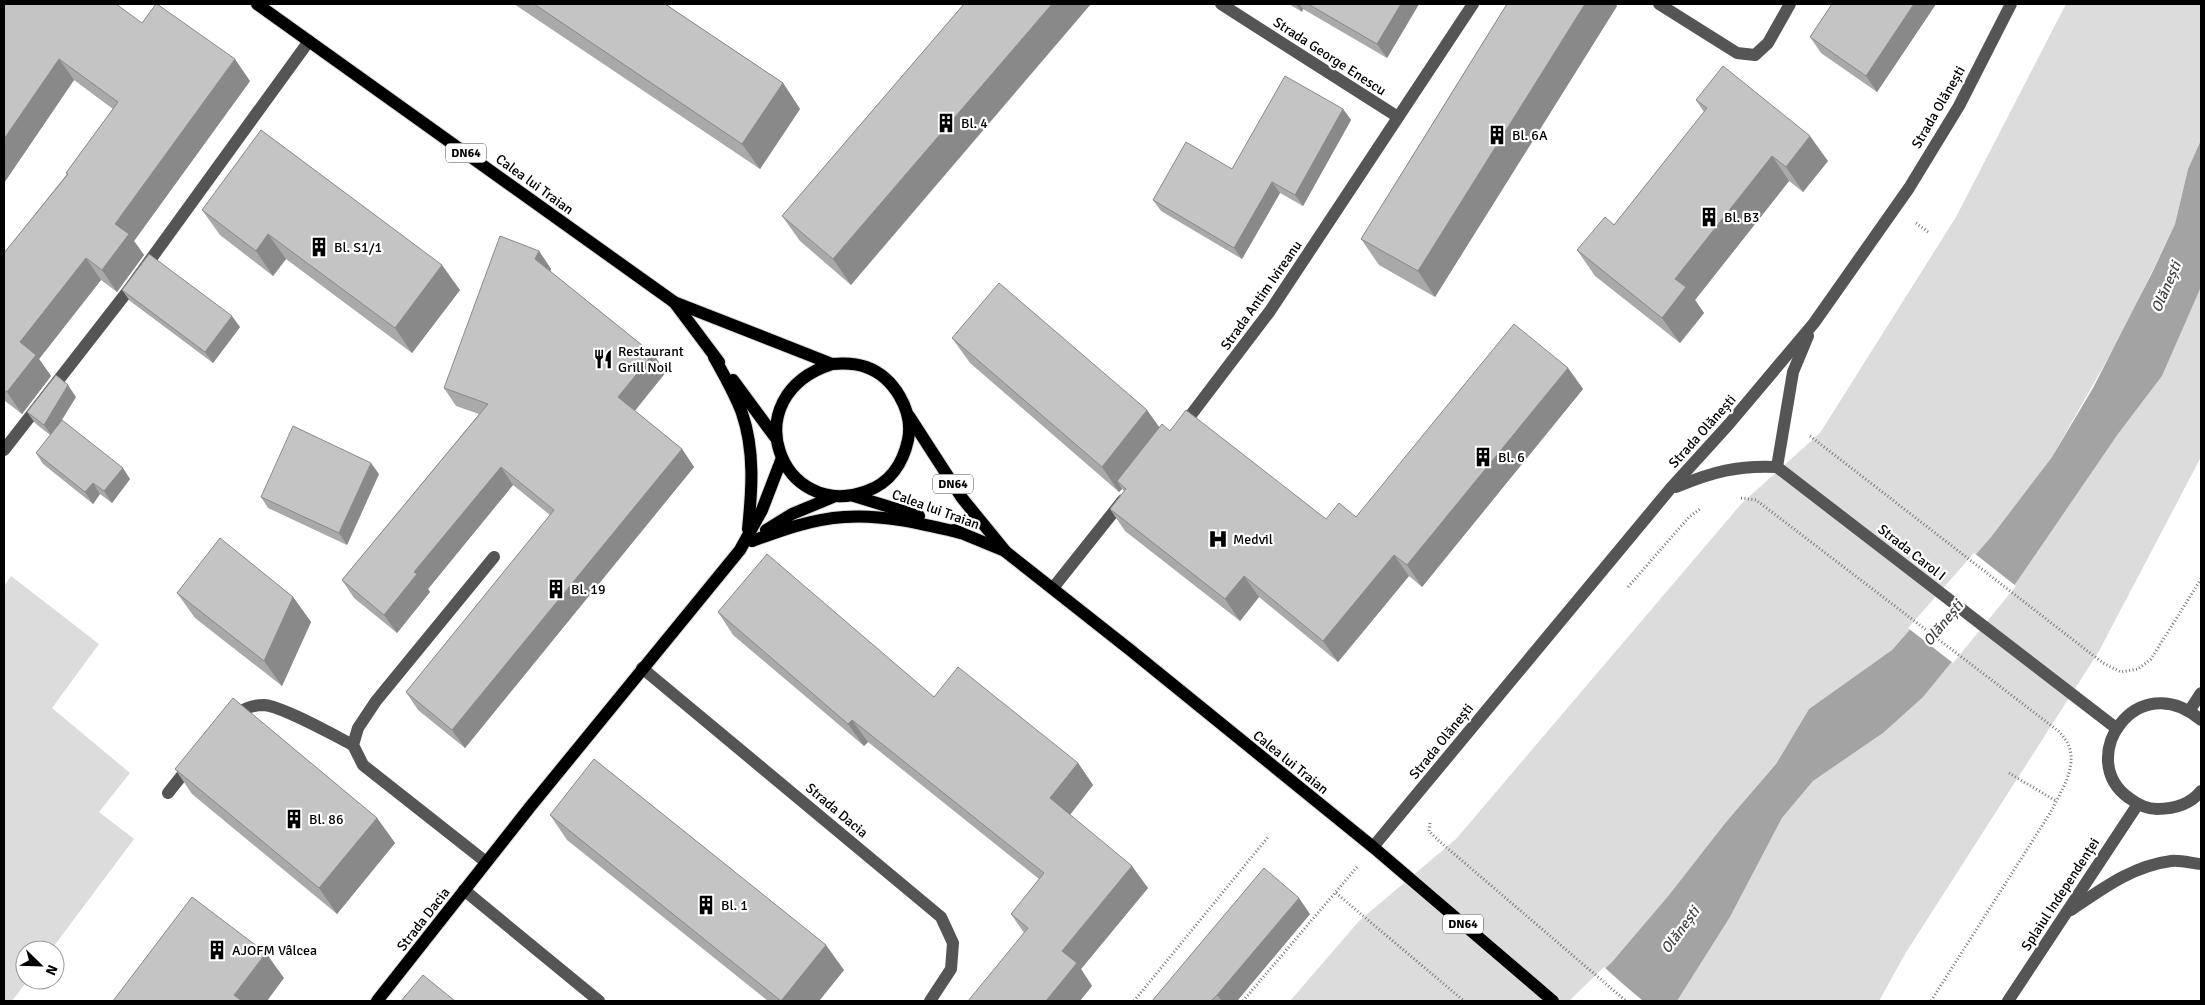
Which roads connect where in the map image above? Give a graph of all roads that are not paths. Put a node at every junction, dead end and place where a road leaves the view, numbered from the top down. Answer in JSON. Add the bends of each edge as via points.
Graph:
{"nodes":[{"id":1,"x":257,"y":4,"type":"edge"},
{"id":2,"x":1221,"y":4,"type":"edge"},
{"id":3,"x":1473,"y":4,"type":"edge"},
{"id":4,"x":1659,"y":4,"type":"edge"},
{"id":5,"x":1790,"y":4,"type":"edge"},
{"id":6,"x":2011,"y":4,"type":"edge"},
{"id":7,"x":309,"y":41,"type":"junction"},
{"id":8,"x":1398,"y":117,"type":"junction"},
{"id":9,"x":674,"y":302,"type":"junction"},
{"id":10,"x":1814,"y":323,"type":"junction"},
{"id":11,"x":714,"y":357,"type":"junction"},
{"id":12,"x":832,"y":364,"type":"junction"},
{"id":13,"x":907,"y":411,"type":"junction"},
{"id":14,"x":1176,"y":434,"type":"edge"},
{"id":15,"x":776,"y":437,"type":"junction"},
{"id":16,"x":4,"y":450,"type":"edge"},
{"id":17,"x":782,"y":458,"type":"junction"},
{"id":18,"x":1777,"y":467,"type":"junction"},
{"id":19,"x":1133,"y":488,"type":"edge"},
{"id":20,"x":1670,"y":489,"type":"junction"},
{"id":21,"x":833,"y":496,"type":"junction"},
{"id":22,"x":854,"y":496,"type":"junction"},
{"id":23,"x":961,"y":533,"type":"junction"},
{"id":24,"x":750,"y":539,"type":"junction"},
{"id":25,"x":1006,"y":552,"type":"junction"},
{"id":26,"x":494,"y":557,"type":"dead end"},
{"id":27,"x":1053,"y":588,"type":"junction"},
{"id":28,"x":642,"y":668,"type":"junction"},
{"id":29,"x":2201,"y":692,"type":"edge"},
{"id":30,"x":2190,"y":710,"type":"junction"},
{"id":31,"x":2201,"y":720,"type":"edge"},
{"id":32,"x":221,"y":728,"type":"edge"},
{"id":33,"x":2116,"y":728,"type":"junction"},
{"id":34,"x":353,"y":745,"type":"junction"},
{"id":35,"x":198,"y":756,"type":"edge"},
{"id":36,"x":2201,"y":791,"type":"edge"},
{"id":37,"x":168,"y":793,"type":"dead end"},
{"id":38,"x":2138,"y":804,"type":"junction"},
{"id":39,"x":1373,"y":847,"type":"junction"},
{"id":40,"x":486,"y":862,"type":"junction"},
{"id":41,"x":2201,"y":864,"type":"edge"},
{"id":42,"x":464,"y":890,"type":"junction"},
{"id":43,"x":2067,"y":912,"type":"junction"},
{"id":44,"x":377,"y":1001,"type":"edge"},
{"id":45,"x":599,"y":1001,"type":"edge"},
{"id":46,"x":930,"y":1001,"type":"edge"},
{"id":47,"x":1553,"y":1001,"type":"edge"},
{"id":48,"x":2008,"y":1001,"type":"edge"}],
"edges":[{"from":1,"to":7,"type":"main road","name":"Calea lui Traian","number":"DN64"},
{"from":2,"to":8,"type":"street","name":"Strada George Enescu"},
{"from":3,"to":8,"type":"street","name":"Strada Antim Ivireanu"},
{"from":4,"to":5,"type":"street","via":[[1737,53],[1755,55],[1768,43]]},
{"from":6,"to":10,"type":"street","name":"Strada Olănești","via":[[1959,106],[1909,188]]},
{"from":7,"to":9,"type":"main road","name":"Calea lui Traian","number":"DN64"},
{"from":7,"to":16,"type":"street","via":[[127,292]]},
{"from":8,"to":14,"type":"street","name":"Strada Antim Ivireanu","via":[[1270,311]]},
{"from":9,"to":11,"type":"main road","name":"Calea lui Traian","number":"DN64"},
{"from":9,"to":12,"type":"main road","name":"Calea lui Traian","number":"DN64"},
{"from":10,"to":18,"type":"street","via":[[1793,372]]},
{"from":10,"to":20,"type":"street","name":"Strada Olănești"},
{"from":11,"to":15,"type":"main road","name":"Calea lui Traian","number":"DN64"},
{"from":11,"to":24,"type":"main road","via":[[742,413],[749,443],[752,474]]},
{"from":12,"to":13,"type":"main road","via":[[866,367],[881,376],[897,392]]},
{"from":12,"to":15,"type":"main road","via":[[812,370],[784,397],[777,416]]},
{"from":13,"to":22,"type":"main road","via":[[909,434],[899,465],[876,488]]},
{"from":13,"to":25,"type":"main road","name":"Calea lui Traian","number":"DN64","via":[[962,498]]},
{"from":15,"to":17,"type":"main road"},
{"from":17,"to":21,"type":"main road","via":[[794,476],[811,490]]},
{"from":17,"to":24,"type":"main road","name":"Strada Dacia"},
{"from":18,"to":20,"type":"street","via":[[1727,468]]},
{"from":18,"to":33,"type":"street","name":"Strada Carol I"},
{"from":19,"to":27,"type":"street"},
{"from":20,"to":39,"type":"street","name":"Strada Olănești"},
{"from":21,"to":22,"type":"main road"},
{"from":21,"to":24,"type":"main road","name":"Strada Dacia","via":[[792,514]]},
{"from":22,"to":23,"type":"main road","name":"Calea lui Traian","number":"DN64"},
{"from":23,"to":24,"type":"main road","via":[[910,521],[845,516]]},
{"from":23,"to":25,"type":"main road","name":"Calea lui Traian","number":"DN64"},
{"from":24,"to":28,"type":"main road","name":"Strada Dacia"},
{"from":25,"to":27,"type":"main road","name":"Calea lui Traian","number":"DN64"},
{"from":26,"to":34,"type":"street","via":[[376,701],[358,728]]},
{"from":27,"to":39,"type":"main road","name":"Calea lui Traian","number":"DN64"},
{"from":28,"to":40,"type":"main road","name":"Strada Dacia"},
{"from":28,"to":46,"type":"street","name":"Strada Dacia","via":[[941,917],[953,943],[951,969]]},
{"from":29,"to":30,"type":"street"},
{"from":30,"to":31,"type":"street"},
{"from":30,"to":33,"type":"street","via":[[2158,702],[2127,715]]},
{"from":32,"to":34,"type":"street","via":[[246,707],[266,705]]},
{"from":33,"to":38,"type":"street","via":[[2108,762],[2113,779],[2123,794]]},
{"from":34,"to":40,"type":"street","via":[[363,765]]},
{"from":35,"to":37,"type":"street"},
{"from":36,"to":38,"type":"street","via":[[2184,805],[2168,809],[2152,809]]},
{"from":38,"to":43,"type":"street","name":"Splaiul Independenței"},
{"from":39,"to":47,"type":"main road","name":"Calea lui Traian","number":"DN64"},
{"from":40,"to":42,"type":"main road","name":"Strada Dacia"},
{"from":41,"to":43,"type":"street","via":[[2172,861],[2125,875]]},
{"from":42,"to":44,"type":"main road","name":"Strada Dacia"},
{"from":42,"to":45,"type":"street"},
{"from":43,"to":48,"type":"street","name":"Splaiul Independenței"}]}
